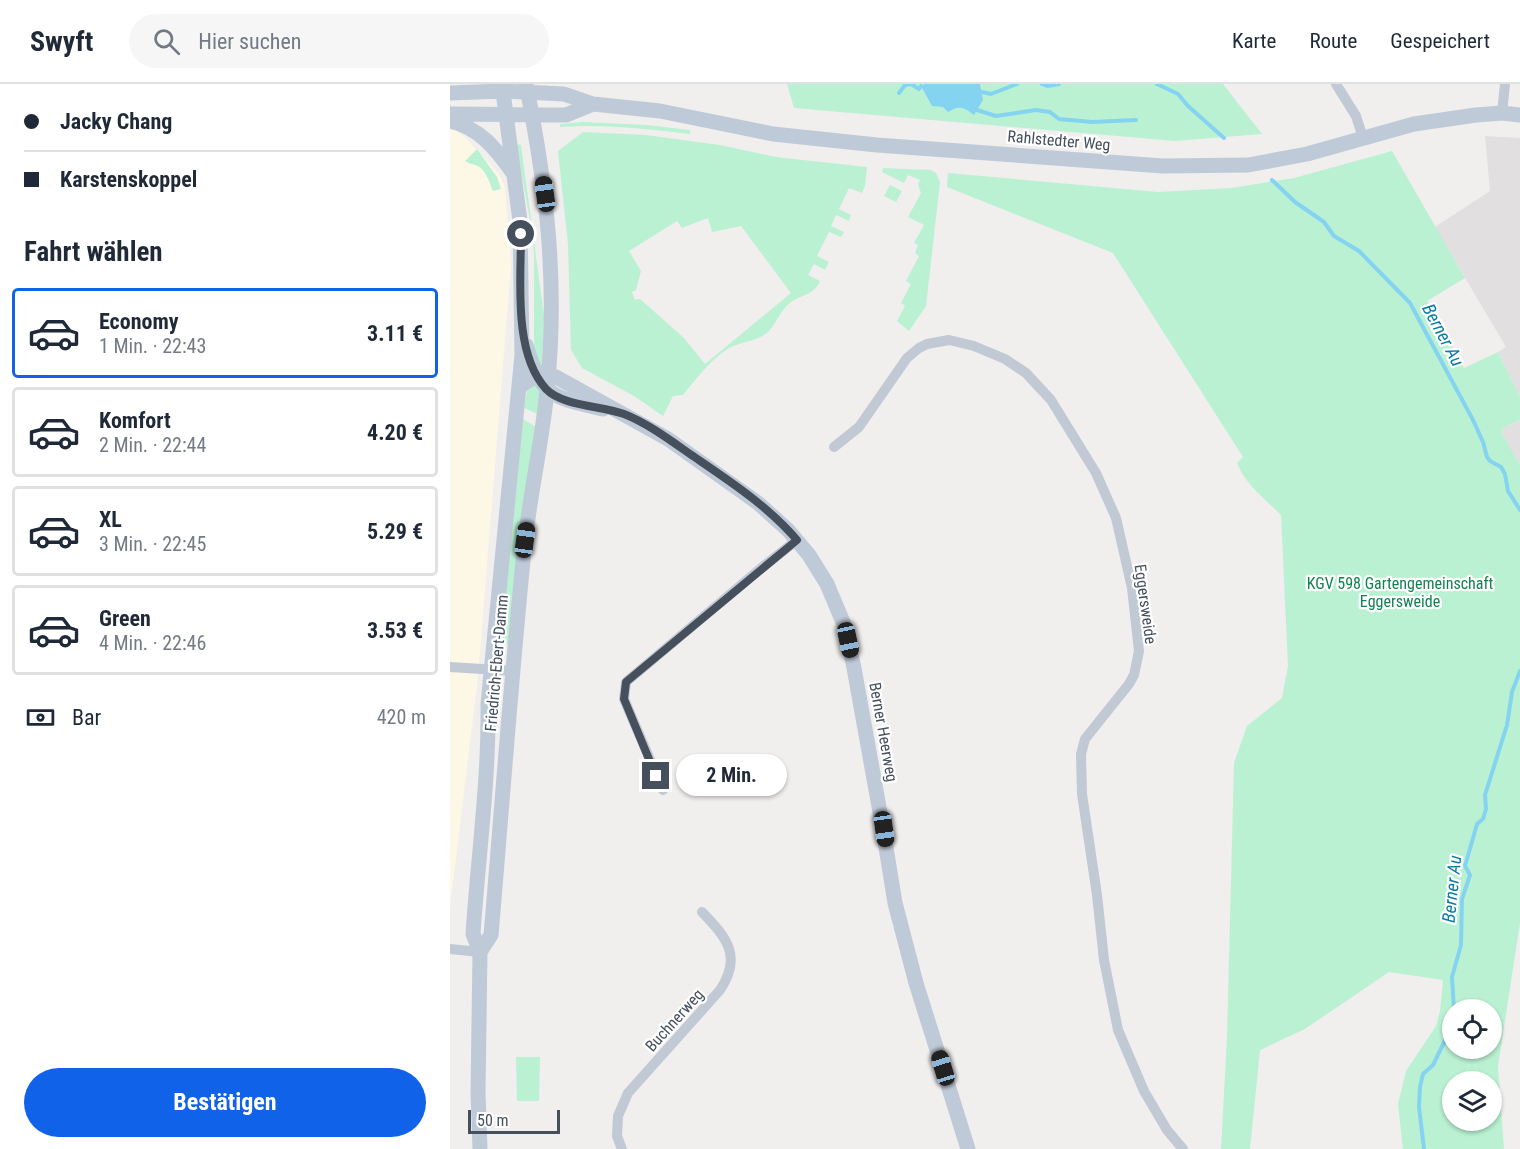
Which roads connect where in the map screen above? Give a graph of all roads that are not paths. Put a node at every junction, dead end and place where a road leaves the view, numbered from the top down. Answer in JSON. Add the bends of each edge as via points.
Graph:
{"nodes":[{"id":1,"x":1336,"y":84,"type":"edge"},
{"id":2,"x":1505,"y":84,"type":"edge"},
{"id":3,"x":503,"y":87,"type":"edge"},
{"id":4,"x":527,"y":88,"type":"edge"},
{"id":5,"x":450,"y":93,"type":"edge"},
{"id":6,"x":593,"y":104,"type":"junction"},
{"id":7,"x":1502,"y":113,"type":"junction"},
{"id":8,"x":450,"y":114,"type":"edge"},
{"id":9,"x":507,"y":115,"type":"junction"},
{"id":10,"x":532,"y":115,"type":"junction"},
{"id":11,"x":1520,"y":115,"type":"edge"},
{"id":12,"x":450,"y":121,"type":"edge"},
{"id":13,"x":1363,"y":138,"type":"junction"},
{"id":14,"x":516,"y":178,"type":"junction"},
{"id":15,"x":521,"y":327,"type":"junction"},
{"id":16,"x":544,"y":381,"type":"junction"},
{"id":17,"x":520,"y":387,"type":"junction"},
{"id":18,"x":834,"y":447,"type":"dead end"},
{"id":19,"x":797,"y":540,"type":"junction"},
{"id":20,"x":450,"y":667,"type":"edge"},
{"id":21,"x":493,"y":669,"type":"junction"},
{"id":22,"x":514,"y":671,"type":"junction"},
{"id":23,"x":663,"y":790,"type":"dead end"},
{"id":24,"x":702,"y":912,"type":"dead end"},
{"id":25,"x":450,"y":949,"type":"edge"},
{"id":26,"x":480,"y":952,"type":"junction"},
{"id":27,"x":480,"y":1149,"type":"edge"},
{"id":28,"x":622,"y":1149,"type":"edge"},
{"id":29,"x":968,"y":1149,"type":"edge"},
{"id":30,"x":1183,"y":1149,"type":"edge"}],
"edges":[{"from":1,"to":13,"type":"street","via":[[1356,116]]},
{"from":2,"to":7,"type":"street"},
{"from":3,"to":4,"type":"main road","name":"Rahlstedter Weg"},
{"from":3,"to":5,"type":"main road","name":"Rahlstedter Weg"},
{"from":3,"to":9,"type":"main road"},
{"from":4,"to":6,"type":"main road","name":"Rahlstedter Weg"},
{"from":4,"to":10,"type":"main road"},
{"from":6,"to":10,"type":"main road","name":"Rahlstedter Weg","via":[[566,115]]},
{"from":6,"to":13,"type":"main road","name":"Rahlstedter Weg","via":[[660,111],[773,134],[835,141],[1163,166],[1248,165]]},
{"from":7,"to":11,"type":"main road","name":"Rahlstedter Weg"},
{"from":7,"to":13,"type":"main road","name":"Rahlstedter Weg","via":[[1414,124]]},
{"from":8,"to":9,"type":"main road","name":"Rahlstedter Weg"},
{"from":9,"to":10,"type":"main road","name":"Rahlstedter Weg"},
{"from":9,"to":14,"type":"main road"},
{"from":10,"to":16,"type":"main road","via":[[548,216],[551,316]]},
{"from":12,"to":14,"type":"main road","via":[[483,137]]},
{"from":14,"to":15,"type":"main road","via":[[521,234]]},
{"from":15,"to":16,"type":"main road"},
{"from":15,"to":17,"type":"main road"},
{"from":16,"to":17,"type":"main road"},
{"from":16,"to":19,"type":"main road","name":"Berner Heerweg","via":[[569,383],[668,440],[751,497]]},
{"from":16,"to":22,"type":"main road","name":"Friedrich-Ebert-Damm"},
{"from":17,"to":21,"type":"main road","name":"Friedrich-Ebert-Damm"},
{"from":18,"to":30,"type":"street","name":"Eggersweide","via":[[859,427],[913,352],[927,344],[949,340],[990,351],[1034,381],[1052,400],[1108,496],[1132,588],[1139,651],[1129,684],[1085,739],[1081,754],[1082,794],[1104,960],[1118,1030],[1144,1091]]},
{"from":19,"to":23,"type":"street","via":[[626,682],[624,699]]},
{"from":19,"to":29,"type":"main road","name":"Berner Heerweg","via":[[827,584],[845,627],[895,903]]},
{"from":20,"to":21,"type":"street"},
{"from":21,"to":22,"type":"street"},
{"from":21,"to":26,"type":"main road","name":"Friedrich-Ebert-Damm","via":[[473,934]]},
{"from":22,"to":26,"type":"main road","name":"Friedrich-Ebert-Damm","via":[[491,935]]},
{"from":24,"to":28,"type":"street","name":"Buchnerweg","via":[[729,946],[729,976],[628,1093],[618,1116],[617,1136]]},
{"from":25,"to":26,"type":"street"},
{"from":26,"to":27,"type":"main road","name":"Friedrich-Ebert-Damm"}]}
